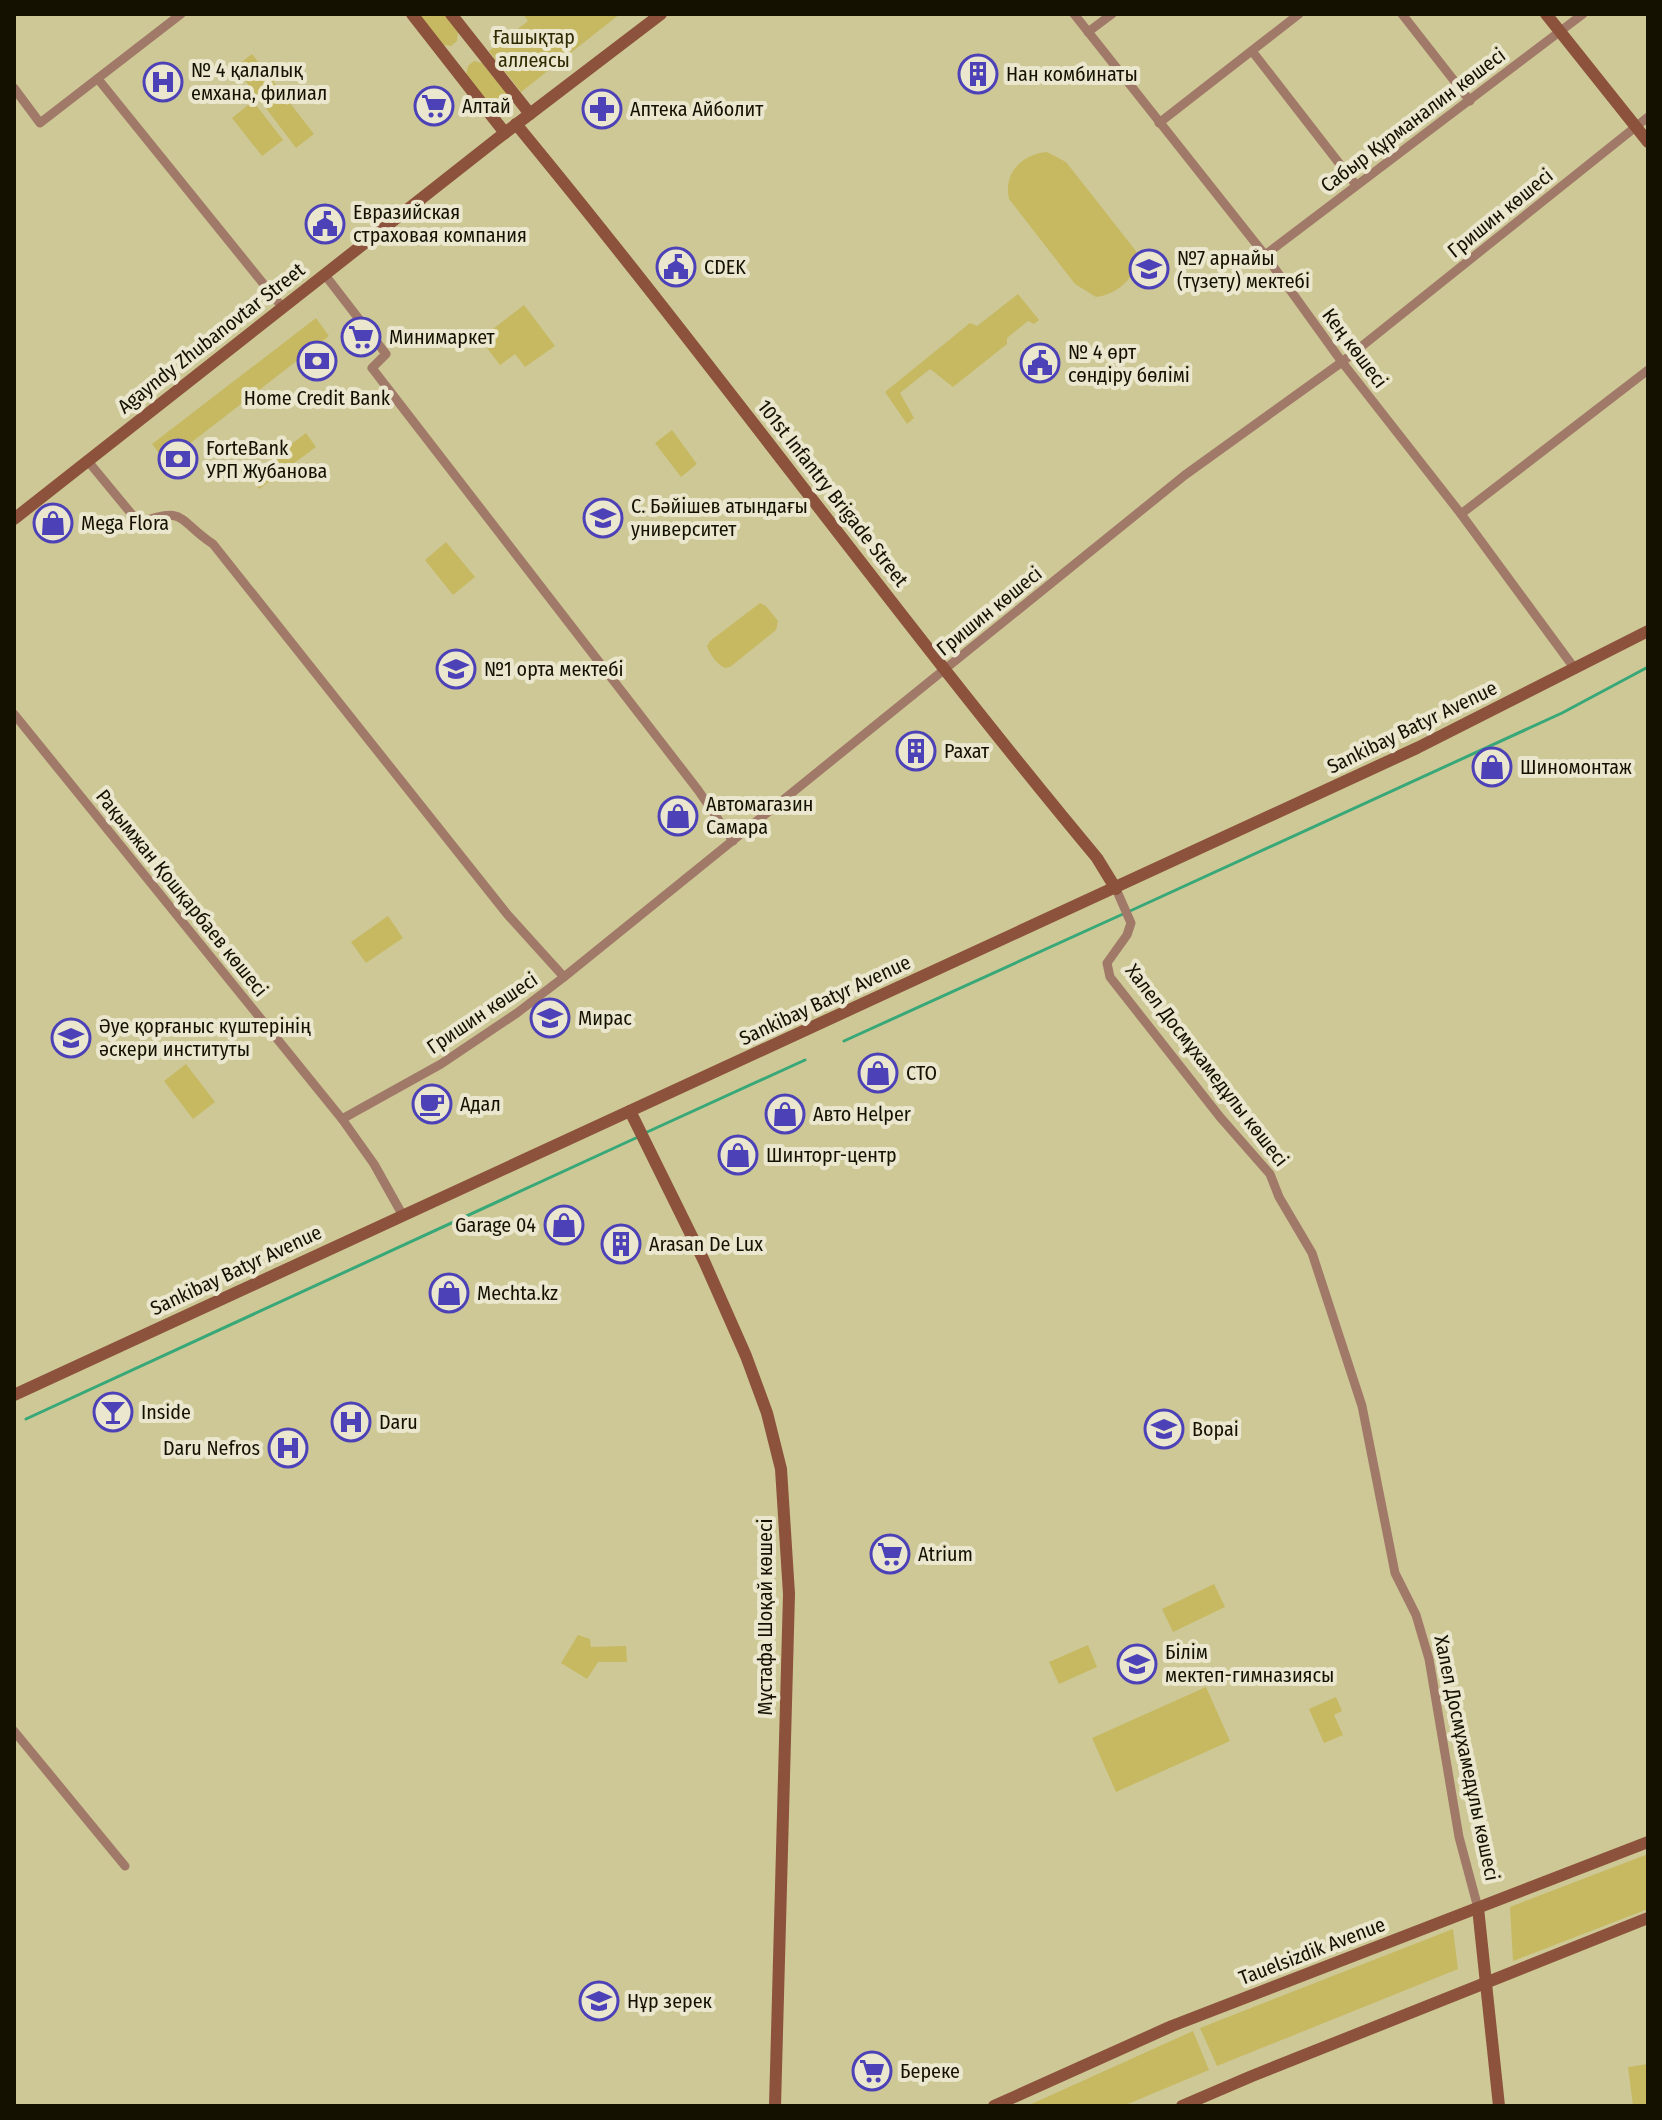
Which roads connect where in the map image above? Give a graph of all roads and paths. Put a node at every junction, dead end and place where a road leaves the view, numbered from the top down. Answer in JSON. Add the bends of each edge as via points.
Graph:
{"nodes":[{"id":1,"x":181,"y":14,"type":"edge"},
{"id":2,"x":412,"y":14,"type":"edge"},
{"id":3,"x":451,"y":14,"type":"edge"},
{"id":4,"x":661,"y":14,"type":"edge"},
{"id":5,"x":1074,"y":14,"type":"edge"},
{"id":6,"x":1112,"y":14,"type":"edge"},
{"id":7,"x":1299,"y":14,"type":"edge"},
{"id":8,"x":1402,"y":14,"type":"edge"},
{"id":9,"x":1546,"y":14,"type":"edge"},
{"id":10,"x":1583,"y":14,"type":"edge"},
{"id":11,"x":1088,"y":32,"type":"junction"},
{"id":12,"x":1560,"y":32,"type":"junction"},
{"id":13,"x":1252,"y":51,"type":"junction"},
{"id":14,"x":98,"y":79,"type":"junction"},
{"id":15,"x":14,"y":88,"type":"edge"},
{"id":16,"x":1470,"y":101,"type":"junction"},
{"id":17,"x":530,"y":114,"type":"junction"},
{"id":18,"x":1648,"y":117,"type":"edge"},
{"id":19,"x":1159,"y":123,"type":"junction"},
{"id":20,"x":516,"y":124,"type":"junction"},
{"id":21,"x":1636,"y":126,"type":"junction"},
{"id":22,"x":505,"y":133,"type":"junction"},
{"id":23,"x":1648,"y":142,"type":"edge"},
{"id":24,"x":1356,"y":185,"type":"junction"},
{"id":25,"x":1265,"y":255,"type":"junction"},
{"id":26,"x":325,"y":275,"type":"junction"},
{"id":27,"x":283,"y":308,"type":"junction"},
{"id":28,"x":1342,"y":362,"type":"junction"},
{"id":29,"x":1648,"y":370,"type":"edge"},
{"id":30,"x":87,"y":460,"type":"junction"},
{"id":31,"x":1461,"y":514,"type":"junction"},
{"id":32,"x":14,"y":519,"type":"edge"},
{"id":33,"x":1648,"y":631,"type":"edge"},
{"id":34,"x":1575,"y":669,"type":"junction"},
{"id":35,"x":944,"y":670,"type":"junction"},
{"id":36,"x":14,"y":714,"type":"edge"},
{"id":37,"x":733,"y":841,"type":"junction"},
{"id":38,"x":1116,"y":889,"type":"junction"},
{"id":39,"x":564,"y":977,"type":"junction"},
{"id":40,"x":630,"y":1111,"type":"junction"},
{"id":41,"x":342,"y":1119,"type":"junction"},
{"id":42,"x":402,"y":1214,"type":"junction"},
{"id":43,"x":14,"y":1395,"type":"edge"},
{"id":44,"x":14,"y":1731,"type":"edge"},
{"id":45,"x":1648,"y":1842,"type":"edge"},
{"id":46,"x":125,"y":1866,"type":"dead end"},
{"id":47,"x":1478,"y":1908,"type":"junction"},
{"id":48,"x":1648,"y":1918,"type":"edge"},
{"id":49,"x":1485,"y":1984,"type":"junction"},
{"id":50,"x":775,"y":2106,"type":"edge"},
{"id":51,"x":994,"y":2106,"type":"edge"},
{"id":52,"x":1182,"y":2106,"type":"edge"},
{"id":53,"x":1499,"y":2106,"type":"edge"}],
"edges":[{"from":1,"to":14,"type":"street"},
{"from":2,"to":22,"type":"street"},
{"from":3,"to":17,"type":"street"},
{"from":4,"to":17,"type":"street","name":"Agayndy Zhubanovtar Street"},
{"from":5,"to":11,"type":"street","name":"Кең көшесі"},
{"from":6,"to":11,"type":"street"},
{"from":7,"to":13,"type":"street"},
{"from":8,"to":16,"type":"street"},
{"from":9,"to":12,"type":"street"},
{"from":10,"to":12,"type":"street","name":"Сабыр Құрманалин көшесі"},
{"from":11,"to":19,"type":"street","name":"Кең көшесі"},
{"from":12,"to":16,"type":"street","name":"Сабыр Құрманалин көшесі"},
{"from":12,"to":21,"type":"street"},
{"from":13,"to":19,"type":"street"},
{"from":13,"to":24,"type":"street"},
{"from":14,"to":15,"type":"street","via":[[40,123]]},
{"from":14,"to":27,"type":"street"},
{"from":16,"to":24,"type":"street","name":"Сабыр Құрманалин көшесі"},
{"from":17,"to":20,"type":"street","name":"Agayndy Zhubanovtar Street"},
{"from":18,"to":21,"type":"street","name":"Гришин көшесі"},
{"from":19,"to":25,"type":"street","name":"Кең көшесі"},
{"from":20,"to":22,"type":"street","name":"Agayndy Zhubanovtar Street"},
{"from":20,"to":35,"type":"street","name":"101st Infantry Brigade Street"},
{"from":21,"to":23,"type":"street"},
{"from":21,"to":28,"type":"street","name":"Гришин көшесі"},
{"from":22,"to":26,"type":"street","name":"Agayndy Zhubanovtar Street"},
{"from":24,"to":25,"type":"street","name":"Сабыр Құрманалин көшесі"},
{"from":25,"to":28,"type":"street","name":"Кең көшесі"},
{"from":26,"to":27,"type":"street","name":"Agayndy Zhubanovtar Street"},
{"from":26,"to":37,"type":"street","via":[[386,354],[372,368]]},
{"from":27,"to":30,"type":"street","name":"Agayndy Zhubanovtar Street"},
{"from":28,"to":31,"type":"street","name":"Кең көшесі"},
{"from":28,"to":35,"type":"street","name":"Гришин көшесі","via":[[1185,475]]},
{"from":29,"to":31,"type":"street"},
{"from":30,"to":32,"type":"street","name":"Agayndy Zhubanovtar Street"},
{"from":30,"to":39,"type":"street","via":[[139,523],[167,514],[183,517],[213,544],[507,914]]},
{"from":31,"to":34,"type":"street","name":"Кең көшесі"},
{"from":33,"to":34,"type":"street","name":"Sankibay Batyr Avenue"},
{"from":34,"to":38,"type":"street","name":"Sankibay Batyr Avenue"},
{"from":35,"to":37,"type":"street","name":"Гришин көшесі"},
{"from":35,"to":38,"type":"street","name":"101st Infantry Brigade Street","via":[[1097,858]]},
{"from":36,"to":41,"type":"street","name":"Рақымжан Қошқарбаев көшесі"},
{"from":37,"to":39,"type":"street","name":"Гришин көшесі"},
{"from":38,"to":40,"type":"street","name":"Sankibay Batyr Avenue"},
{"from":38,"to":47,"type":"street","name":"Халел Досмұхамедұлы көшесі","via":[[1131,923],[1107,963],[1110,977],[1270,1174],[1312,1253],[1362,1406],[1395,1573],[1416,1615],[1429,1659],[1459,1837]]},
{"from":39,"to":41,"type":"street","name":"Гришин көшесі","via":[[441,1064]]},
{"from":40,"to":42,"type":"street","name":"Sankibay Batyr Avenue"},
{"from":40,"to":50,"type":"street","name":"Мұстафа Шоқай көшесі","via":[[746,1356],[781,1469],[789,1594]]},
{"from":41,"to":42,"type":"street","name":"Рақымжан Қошқарбаев көшесі"},
{"from":42,"to":43,"type":"street","name":"Sankibay Batyr Avenue"},
{"from":44,"to":46,"type":"street"},
{"from":45,"to":47,"type":"street","name":"Tauelsizdik Avenue"},
{"from":47,"to":49,"type":"street","name":"Халел Досмұхамедұлы көшесі"},
{"from":47,"to":51,"type":"street","name":"Tauelsizdik Avenue","via":[[1172,2026]]},
{"from":48,"to":49,"type":"street"},
{"from":49,"to":52,"type":"street"},
{"from":49,"to":53,"type":"street","name":"Халел Досмұхамедұлы көшесі"}]}
